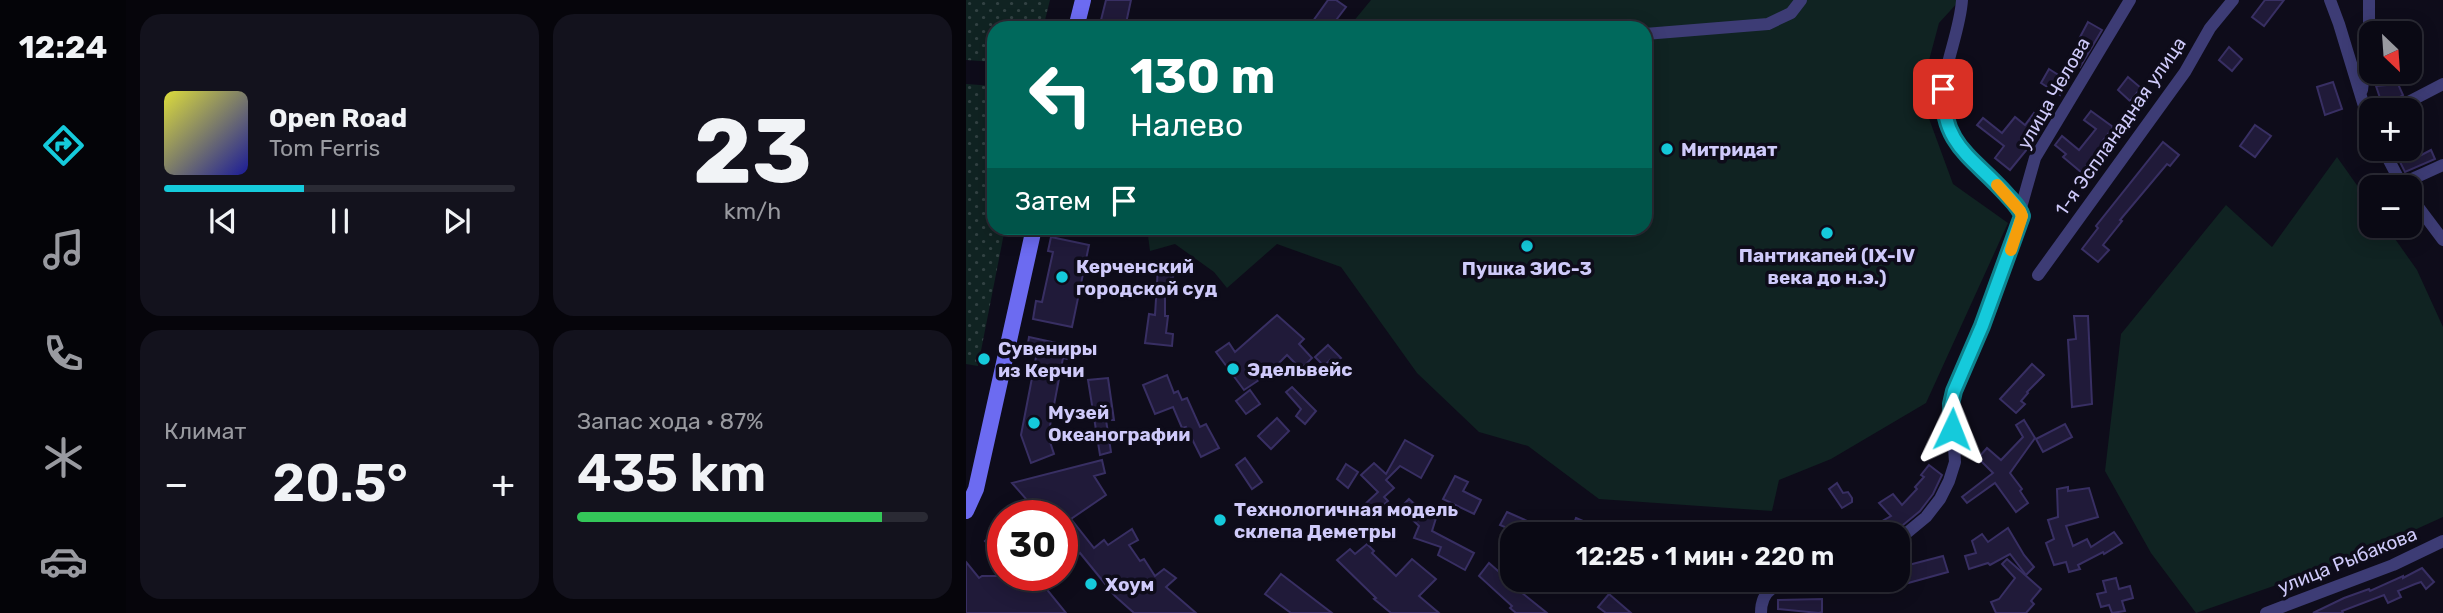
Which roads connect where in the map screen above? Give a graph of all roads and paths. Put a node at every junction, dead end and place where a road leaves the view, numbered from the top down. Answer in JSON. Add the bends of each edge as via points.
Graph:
{"nodes":[{"id":1,"x":1083,"y":0,"type":"edge"},
{"id":2,"x":1801,"y":0,"type":"edge"},
{"id":3,"x":1962,"y":0,"type":"edge"},
{"id":4,"x":2130,"y":0,"type":"edge"},
{"id":5,"x":2233,"y":0,"type":"edge"},
{"id":6,"x":2330,"y":0,"type":"edge"},
{"id":7,"x":2370,"y":0,"type":"edge"},
{"id":8,"x":1078,"y":21,"type":"edge"},
{"id":9,"x":1652,"y":33,"type":"edge"},
{"id":10,"x":2443,"y":84,"type":"edge"},
{"id":11,"x":2362,"y":94,"type":"junction"},
{"id":12,"x":2363,"y":98,"type":"edge"},
{"id":13,"x":2416,"y":98,"type":"edge"},
{"id":14,"x":2443,"y":165,"type":"edge"},
{"id":15,"x":2422,"y":176,"type":"edge"},
{"id":16,"x":2020,"y":211,"type":"junction"},
{"id":17,"x":2422,"y":212,"type":"edge"},
{"id":18,"x":1032,"y":235,"type":"edge"},
{"id":19,"x":2443,"y":240,"type":"edge"},
{"id":20,"x":2038,"y":275,"type":"dead end"},
{"id":21,"x":966,"y":511,"type":"edge"},
{"id":22,"x":1910,"y":530,"type":"edge"},
{"id":23,"x":2443,"y":541,"type":"edge"},
{"id":24,"x":1766,"y":592,"type":"edge"},
{"id":25,"x":1761,"y":613,"type":"edge"},
{"id":26,"x":2266,"y":613,"type":"edge"}],
"edges":[{"from":1,"to":8,"type":"main road"},
{"from":2,"to":9,"type":"street","via":[[1791,13],[1768,24]]},
{"from":3,"to":16,"type":"street","via":[[1943,89],[1945,117],[1956,144]]},
{"from":4,"to":16,"type":"street","name":"улица Челова","via":[[2035,158]]},
{"from":5,"to":20,"type":"street","name":"1-я Эспланадная улица"},
{"from":6,"to":11,"type":"street"},
{"from":7,"to":11,"type":"street"},
{"from":10,"to":13,"type":"street"},
{"from":11,"to":12,"type":"street"},
{"from":14,"to":15,"type":"street"},
{"from":16,"to":22,"type":"street","name":"улица Челова","via":[[2008,260],[1954,391],[1955,462],[1950,481],[1926,517]]},
{"from":17,"to":19,"type":"street"},
{"from":18,"to":21,"type":"main road","via":[[976,489]]},
{"from":23,"to":26,"type":"street","name":"улица Рыбакова"},
{"from":24,"to":25,"type":"street"}]}
